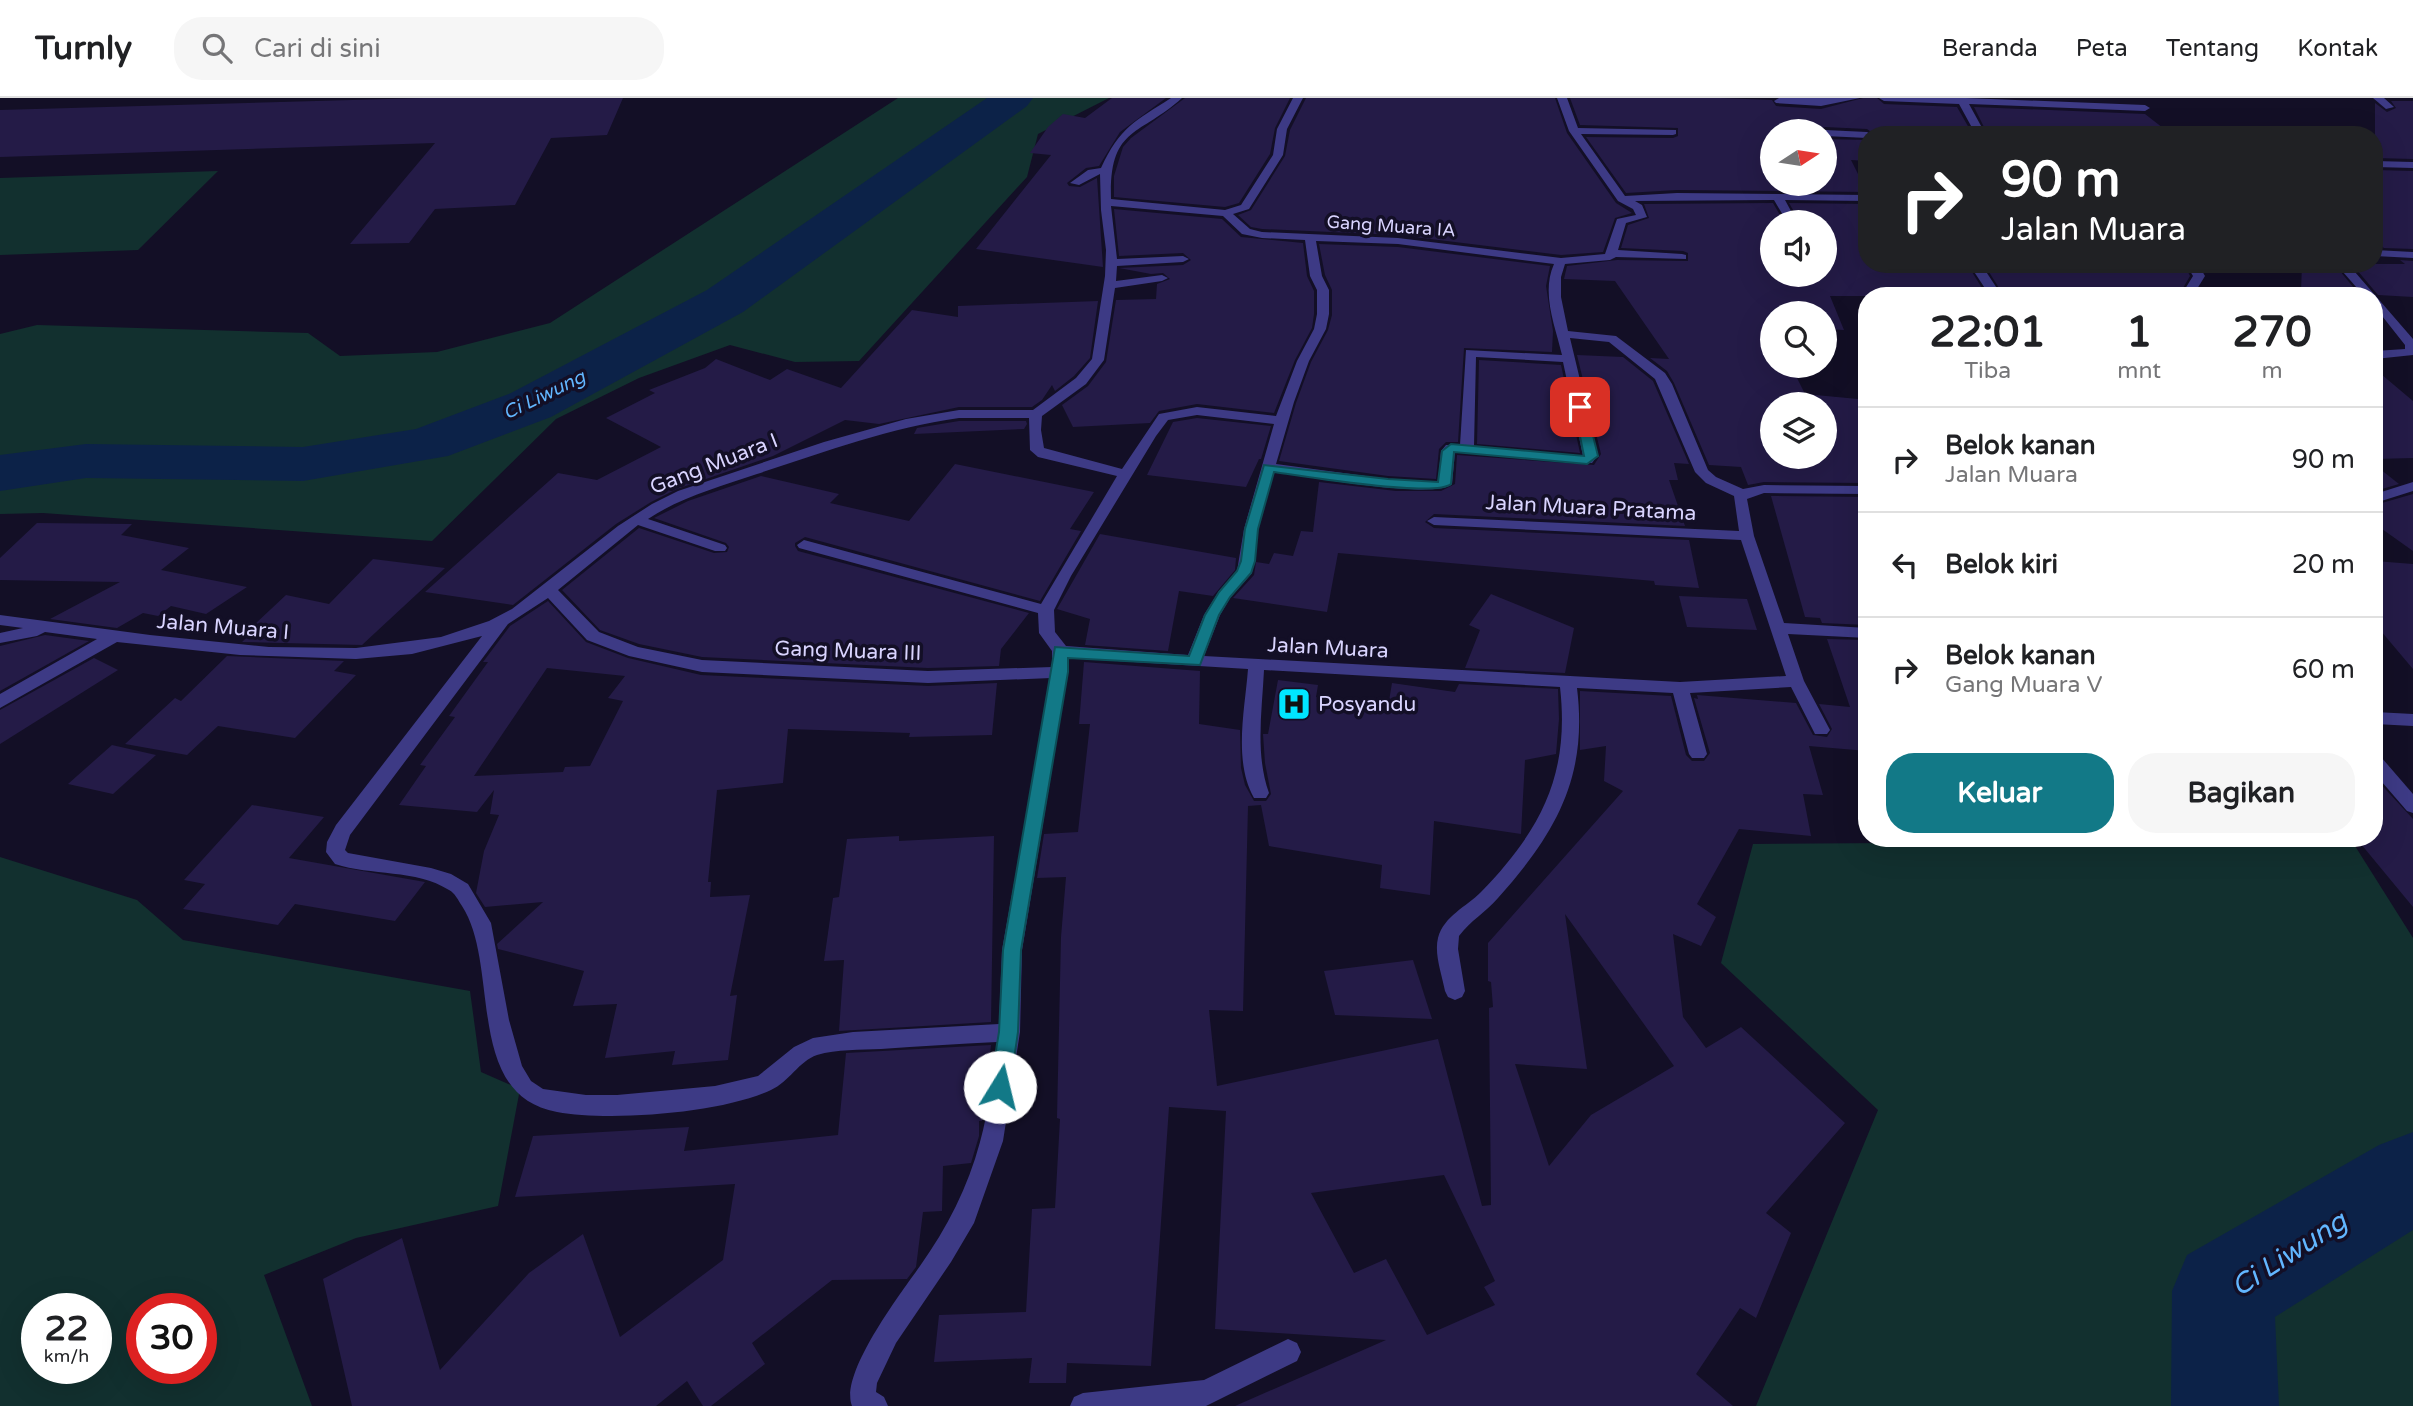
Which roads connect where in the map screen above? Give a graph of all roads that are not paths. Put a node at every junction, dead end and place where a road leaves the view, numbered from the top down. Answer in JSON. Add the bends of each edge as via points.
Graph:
{"nodes":[{"id":1,"x":1177,"y":98,"type":"edge"},
{"id":2,"x":1298,"y":98,"type":"edge"},
{"id":3,"x":1562,"y":98,"type":"edge"},
{"id":4,"x":1855,"y":98,"type":"edge"},
{"id":5,"x":1884,"y":98,"type":"edge"},
{"id":6,"x":2378,"y":98,"type":"edge"},
{"id":7,"x":1962,"y":100,"type":"edge"},
{"id":8,"x":1779,"y":102,"type":"dead end"},
{"id":9,"x":2389,"y":107,"type":"dead end"},
{"id":10,"x":2145,"y":108,"type":"dead end"},
{"id":11,"x":1976,"y":126,"type":"edge"},
{"id":12,"x":1574,"y":131,"type":"junction"},
{"id":13,"x":1673,"y":132,"type":"dead end"},
{"id":14,"x":1838,"y":134,"type":"edge"},
{"id":15,"x":1858,"y":135,"type":"edge"},
{"id":16,"x":2383,"y":164,"type":"edge"},
{"id":17,"x":2397,"y":165,"type":"junction"},
{"id":18,"x":2413,"y":165,"type":"edge"},
{"id":19,"x":1105,"y":170,"type":"junction"},
{"id":20,"x":2413,"y":174,"type":"edge"},
{"id":21,"x":1075,"y":183,"type":"dead end"},
{"id":22,"x":1778,"y":197,"type":"junction"},
{"id":23,"x":1858,"y":198,"type":"edge"},
{"id":24,"x":1622,"y":199,"type":"junction"},
{"id":25,"x":1106,"y":202,"type":"junction"},
{"id":26,"x":1785,"y":210,"type":"edge"},
{"id":27,"x":1226,"y":213,"type":"junction"},
{"id":28,"x":1310,"y":238,"type":"junction"},
{"id":29,"x":1612,"y":253,"type":"junction"},
{"id":30,"x":2383,"y":253,"type":"edge"},
{"id":31,"x":2413,"y":255,"type":"edge"},
{"id":32,"x":1682,"y":257,"type":"dead end"},
{"id":33,"x":1183,"y":259,"type":"dead end"},
{"id":34,"x":1560,"y":261,"type":"junction"},
{"id":35,"x":1112,"y":263,"type":"junction"},
{"id":36,"x":2350,"y":273,"type":"edge"},
{"id":37,"x":1162,"y":278,"type":"dead end"},
{"id":38,"x":1109,"y":285,"type":"junction"},
{"id":39,"x":2363,"y":287,"type":"edge"},
{"id":40,"x":2383,"y":310,"type":"edge"},
{"id":41,"x":1563,"y":334,"type":"junction"},
{"id":42,"x":2383,"y":355,"type":"edge"},
{"id":43,"x":1568,"y":359,"type":"junction"},
{"id":44,"x":1036,"y":414,"type":"junction"},
{"id":45,"x":1281,"y":421,"type":"junction"},
{"id":46,"x":1466,"y":449,"type":"junction"},
{"id":47,"x":1269,"y":467,"type":"junction"},
{"id":48,"x":1126,"y":474,"type":"junction"},
{"id":49,"x":2413,"y":486,"type":"edge"},
{"id":50,"x":1858,"y":490,"type":"edge"},
{"id":51,"x":1742,"y":494,"type":"junction"},
{"id":52,"x":2383,"y":496,"type":"edge"},
{"id":53,"x":636,"y":520,"type":"junction"},
{"id":54,"x":1434,"y":521,"type":"dead end"},
{"id":55,"x":1747,"y":536,"type":"junction"},
{"id":56,"x":804,"y":545,"type":"dead end"},
{"id":57,"x":720,"y":548,"type":"dead end"},
{"id":58,"x":549,"y":590,"type":"junction"},
{"id":59,"x":1046,"y":610,"type":"junction"},
{"id":60,"x":0,"y":620,"type":"edge"},
{"id":61,"x":502,"y":621,"type":"junction"},
{"id":62,"x":1778,"y":628,"type":"junction"},
{"id":63,"x":65,"y":629,"type":"junction"},
{"id":64,"x":1858,"y":632,"type":"edge"},
{"id":65,"x":115,"y":636,"type":"junction"},
{"id":66,"x":0,"y":638,"type":"edge"},
{"id":67,"x":442,"y":643,"type":"joint"},
{"id":68,"x":1060,"y":661,"type":"junction"},
{"id":69,"x":1194,"y":661,"type":"junction"},
{"id":70,"x":1256,"y":666,"type":"junction"},
{"id":71,"x":1796,"y":681,"type":"junction"},
{"id":72,"x":1568,"y":684,"type":"junction"},
{"id":73,"x":1680,"y":688,"type":"junction"},
{"id":74,"x":0,"y":702,"type":"edge"},
{"id":75,"x":2383,"y":718,"type":"edge"},
{"id":76,"x":2413,"y":720,"type":"edge"},
{"id":77,"x":1821,"y":730,"type":"dead end"},
{"id":78,"x":1698,"y":754,"type":"dead end"},
{"id":79,"x":2383,"y":771,"type":"edge"},
{"id":80,"x":1260,"y":793,"type":"dead end"},
{"id":81,"x":2413,"y":806,"type":"edge"},
{"id":82,"x":1454,"y":991,"type":"dead end"},
{"id":83,"x":1009,"y":1032,"type":"junction"},
{"id":84,"x":1288,"y":1352,"type":"dead end"},
{"id":85,"x":875,"y":1406,"type":"edge"},
{"id":86,"x":1083,"y":1406,"type":"edge"}],
"edges":[{"from":1,"to":19,"type":"street","via":[[1130,128]]},
{"from":2,"to":27,"type":"street","via":[[1282,129],[1278,155],[1245,207]]},
{"from":3,"to":12,"type":"street"},
{"from":4,"to":8,"type":"street"},
{"from":5,"to":7,"type":"street"},
{"from":6,"to":9,"type":"street"},
{"from":7,"to":10,"type":"street"},
{"from":7,"to":11,"type":"street"},
{"from":12,"to":13,"type":"street"},
{"from":12,"to":24,"type":"street"},
{"from":14,"to":15,"type":"street"},
{"from":16,"to":17,"type":"street"},
{"from":17,"to":18,"type":"street"},
{"from":17,"to":20,"type":"street"},
{"from":19,"to":21,"type":"street"},
{"from":19,"to":25,"type":"street"},
{"from":22,"to":23,"type":"street"},
{"from":22,"to":24,"type":"street"},
{"from":22,"to":26,"type":"street"},
{"from":24,"to":29,"type":"street","via":[[1638,207],[1642,216],[1621,221]]},
{"from":25,"to":27,"type":"street"},
{"from":25,"to":35,"type":"street"},
{"from":27,"to":28,"type":"street","name":"Gang Muara IA","via":[[1246,232]]},
{"from":28,"to":34,"type":"street","name":"Gang Muara IA","via":[[1398,241]]},
{"from":28,"to":45,"type":"street","via":[[1323,290],[1323,314]]},
{"from":29,"to":32,"type":"street","name":"Gang Muara IA"},
{"from":29,"to":34,"type":"street","name":"Gang Muara IA","via":[[1604,259]]},
{"from":30,"to":31,"type":"street"},
{"from":33,"to":35,"type":"street"},
{"from":34,"to":41,"type":"street","via":[[1556,269],[1557,318]]},
{"from":35,"to":38,"type":"street"},
{"from":36,"to":39,"type":"street"},
{"from":37,"to":38,"type":"street"},
{"from":38,"to":44,"type":"street","via":[[1098,360],[1081,381]]},
{"from":40,"to":42,"type":"street","via":[[2411,345],[2405,354]]},
{"from":41,"to":43,"type":"street"},
{"from":41,"to":51,"type":"street","via":[[1612,339],[1660,376],[1702,472]]},
{"from":43,"to":46,"type":"street","via":[[1470,353]]},
{"from":43,"to":46,"type":"street","via":[[1589,458]]},
{"from":44,"to":48,"type":"street","via":[[1037,450]]},
{"from":44,"to":53,"type":"street","name":"Gang Muara I","via":[[961,414],[872,432],[695,490]]},
{"from":45,"to":47,"type":"street"},
{"from":45,"to":48,"type":"street","via":[[1197,411],[1170,414],[1150,434]]},
{"from":46,"to":47,"type":"street","via":[[1449,449],[1445,484],[1440,486]]},
{"from":47,"to":69,"type":"street","via":[[1244,573],[1212,615]]},
{"from":48,"to":59,"type":"street"},
{"from":49,"to":52,"type":"street"},
{"from":50,"to":51,"type":"street","via":[[1765,489]]},
{"from":51,"to":55,"type":"street"},
{"from":53,"to":57,"type":"street"},
{"from":53,"to":58,"type":"street","name":"Gang Muara I"},
{"from":54,"to":55,"type":"street","name":"Jalan Muara Pratama"},
{"from":55,"to":62,"type":"street"},
{"from":56,"to":59,"type":"street"},
{"from":58,"to":61,"type":"street","name":"Gang Muara I"},
{"from":58,"to":68,"type":"street","name":"Gang Muara III","via":[[593,636],[635,652],[702,666],[928,677]]},
{"from":59,"to":68,"type":"street","via":[[1047,633]]},
{"from":60,"to":63,"type":"street","name":"Jalan Muara I"},
{"from":61,"to":67,"type":"street","name":"Gang Muara I"},
{"from":61,"to":83,"type":"street","via":[[343,830],[335,852],[342,859],[438,877],[457,885],[481,921],[506,1051],[512,1073],[524,1090],[536,1098],[571,1104],[695,1100],[748,1089],[777,1077],[813,1047]]},
{"from":62,"to":64,"type":"street"},
{"from":62,"to":71,"type":"street"},
{"from":63,"to":65,"type":"street","name":"Jalan Muara I"},
{"from":63,"to":66,"type":"street"},
{"from":65,"to":67,"type":"street","name":"Jalan Muara I","via":[[304,655],[384,654]]},
{"from":65,"to":74,"type":"street"},
{"from":68,"to":69,"type":"street","name":"Jalan Muara","via":[[1073,654]]},
{"from":68,"to":83,"type":"street","via":[[1012,950]]},
{"from":69,"to":70,"type":"street","name":"Jalan Muara"},
{"from":70,"to":72,"type":"street","name":"Jalan Muara"},
{"from":70,"to":80,"type":"street","via":[[1253,760]]},
{"from":71,"to":73,"type":"street","name":"Jalan Muara"},
{"from":71,"to":77,"type":"street"},
{"from":72,"to":73,"type":"street","name":"Jalan Muara"},
{"from":72,"to":82,"type":"street","via":[[1572,736],[1564,778],[1549,818],[1518,864],[1483,903],[1457,921],[1447,940]]},
{"from":73,"to":78,"type":"street"},
{"from":75,"to":76,"type":"street"},
{"from":79,"to":81,"type":"street"},
{"from":83,"to":85,"type":"street","via":[[992,1141],[966,1215],[897,1317],[864,1382],[862,1399]]},
{"from":84,"to":86,"type":"street","via":[[1206,1393]]}]}
